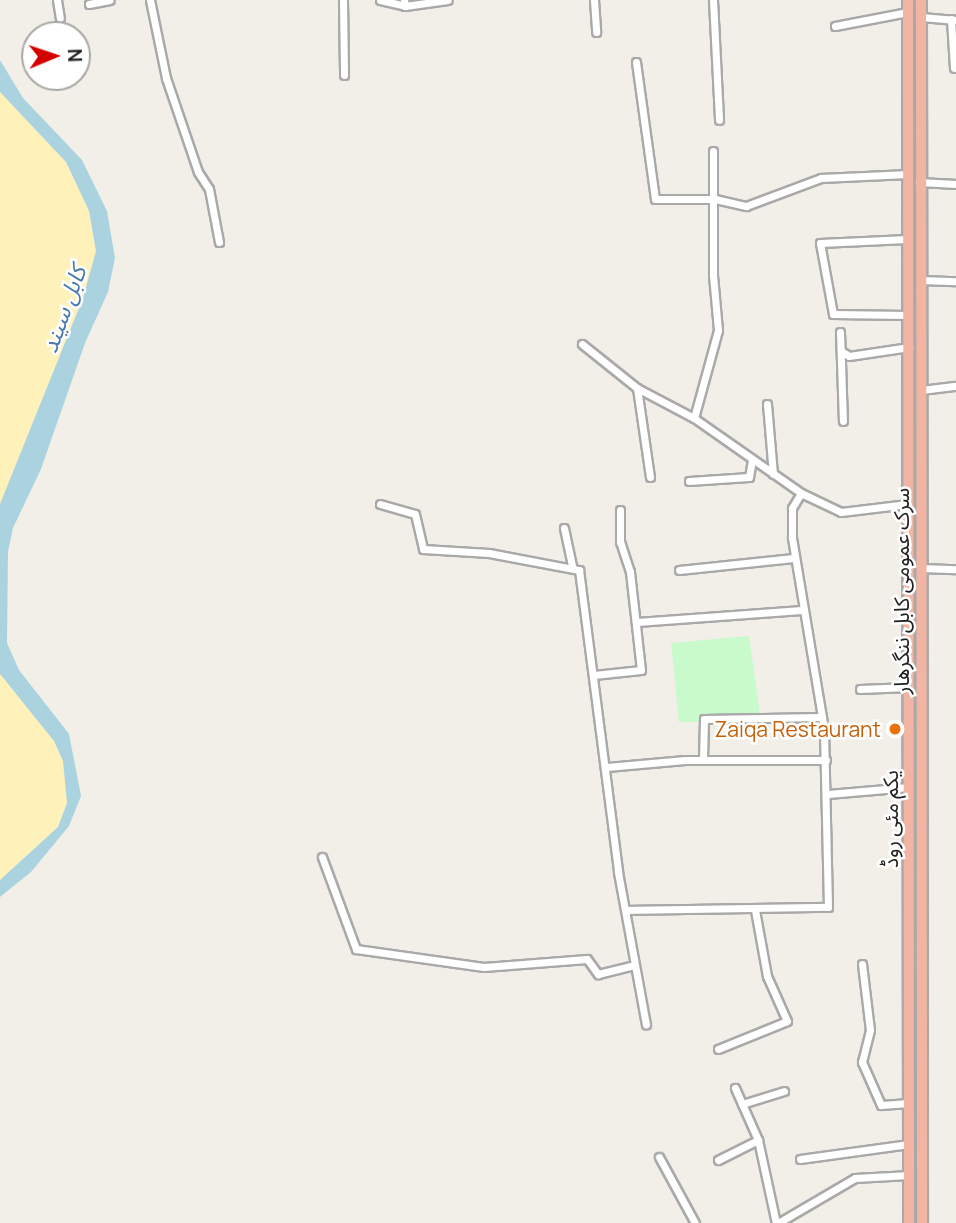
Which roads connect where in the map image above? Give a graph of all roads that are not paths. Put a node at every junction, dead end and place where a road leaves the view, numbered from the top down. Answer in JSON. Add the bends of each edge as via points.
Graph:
{"nodes":[{"id":1,"x":57,"y":0,"type":"edge"},
{"id":2,"x":110,"y":0,"type":"edge"},
{"id":3,"x":150,"y":0,"type":"edge"},
{"id":4,"x":343,"y":0,"type":"edge"},
{"id":5,"x":380,"y":0,"type":"edge"},
{"id":6,"x":443,"y":0,"type":"edge"},
{"id":7,"x":594,"y":0,"type":"edge"},
{"id":8,"x":713,"y":0,"type":"edge"},
{"id":9,"x":921,"y":0,"type":"edge"},
{"id":10,"x":405,"y":3,"type":"edge"},
{"id":11,"x":89,"y":4,"type":"dead end"},
{"id":12,"x":908,"y":6,"type":"edge"},
{"id":13,"x":921,"y":17,"type":"junction"},
{"id":14,"x":60,"y":18,"type":"dead end"},
{"id":15,"x":953,"y":19,"type":"edge"},
{"id":16,"x":835,"y":26,"type":"dead end"},
{"id":17,"x":596,"y":32,"type":"dead end"},
{"id":18,"x":636,"y":62,"type":"dead end"},
{"id":19,"x":954,"y":68,"type":"dead end"},
{"id":20,"x":344,"y":75,"type":"dead end"},
{"id":21,"x":719,"y":120,"type":"dead end"},
{"id":22,"x":713,"y":151,"type":"dead end"},
{"id":23,"x":908,"y":174,"type":"junction"},
{"id":24,"x":919,"y":182,"type":"junction"},
{"id":25,"x":956,"y":184,"type":"edge"},
{"id":26,"x":715,"y":199,"type":"junction"},
{"id":27,"x":907,"y":239,"type":"junction"},
{"id":28,"x":219,"y":243,"type":"dead end"},
{"id":29,"x":920,"y":280,"type":"junction"},
{"id":30,"x":956,"y":281,"type":"edge"},
{"id":31,"x":908,"y":315,"type":"junction"},
{"id":32,"x":840,"y":332,"type":"dead end"},
{"id":33,"x":582,"y":344,"type":"dead end"},
{"id":34,"x":909,"y":347,"type":"junction"},
{"id":35,"x":841,"y":351,"type":"junction"},
{"id":36,"x":956,"y":386,"type":"edge"},
{"id":37,"x":637,"y":388,"type":"junction"},
{"id":38,"x":921,"y":390,"type":"junction"},
{"id":39,"x":767,"y":404,"type":"dead end"},
{"id":40,"x":694,"y":418,"type":"junction"},
{"id":41,"x":843,"y":421,"type":"dead end"},
{"id":42,"x":752,"y":460,"type":"junction"},
{"id":43,"x":773,"y":474,"type":"junction"},
{"id":44,"x":650,"y":477,"type":"dead end"},
{"id":45,"x":689,"y":481,"type":"dead end"},
{"id":46,"x":801,"y":493,"type":"junction"},
{"id":47,"x":380,"y":504,"type":"dead end"},
{"id":48,"x":908,"y":504,"type":"junction"},
{"id":49,"x":620,"y":510,"type":"dead end"},
{"id":50,"x":565,"y":527,"type":"dead end"},
{"id":51,"x":793,"y":558,"type":"junction"},
{"id":52,"x":572,"y":567,"type":"junction"},
{"id":53,"x":920,"y":568,"type":"junction"},
{"id":54,"x":956,"y":569,"type":"edge"},
{"id":55,"x":680,"y":570,"type":"dead end"},
{"id":56,"x":908,"y":573,"type":"joint"},
{"id":57,"x":802,"y":610,"type":"junction"},
{"id":58,"x":637,"y":622,"type":"junction"},
{"id":59,"x":594,"y":676,"type":"junction"},
{"id":60,"x":909,"y":687,"type":"junction"},
{"id":61,"x":860,"y":689,"type":"dead end"},
{"id":62,"x":822,"y":717,"type":"junction"},
{"id":63,"x":703,"y":760,"type":"junction"},
{"id":64,"x":826,"y":760,"type":"junction"},
{"id":65,"x":607,"y":767,"type":"junction"},
{"id":66,"x":909,"y":787,"type":"junction"},
{"id":67,"x":828,"y":794,"type":"junction"},
{"id":68,"x":322,"y":857,"type":"dead end"},
{"id":69,"x":626,"y":910,"type":"junction"},
{"id":70,"x":755,"y":910,"type":"junction"},
{"id":71,"x":862,"y":964,"type":"dead end"},
{"id":72,"x":634,"y":965,"type":"junction"},
{"id":73,"x":646,"y":1024,"type":"dead end"},
{"id":74,"x":718,"y":1049,"type":"dead end"},
{"id":75,"x":735,"y":1088,"type":"dead end"},
{"id":76,"x":785,"y":1091,"type":"dead end"},
{"id":77,"x":909,"y":1103,"type":"junction"},
{"id":78,"x":742,"y":1104,"type":"junction"},
{"id":79,"x":758,"y":1140,"type":"junction"},
{"id":80,"x":909,"y":1144,"type":"junction"},
{"id":81,"x":659,"y":1157,"type":"dead end"},
{"id":82,"x":800,"y":1159,"type":"dead end"},
{"id":83,"x":718,"y":1160,"type":"dead end"},
{"id":84,"x":909,"y":1175,"type":"junction"},
{"id":85,"x":695,"y":1223,"type":"edge"},
{"id":86,"x":777,"y":1223,"type":"edge"},
{"id":87,"x":909,"y":1223,"type":"edge"},
{"id":88,"x":922,"y":1223,"type":"edge"}],
"edges":[{"from":1,"to":14,"type":"street"},
{"from":2,"to":11,"type":"street"},
{"from":3,"to":28,"type":"street","via":[[166,78],[198,172],[209,189]]},
{"from":4,"to":20,"type":"street"},
{"from":5,"to":10,"type":"street"},
{"from":6,"to":10,"type":"street"},
{"from":7,"to":17,"type":"street"},
{"from":8,"to":21,"type":"street"},
{"from":9,"to":13,"type":"highway","name":"سرک عمومی کابل ننگرهار"},
{"from":12,"to":16,"type":"street"},
{"from":12,"to":23,"type":"highway","name":"سرک عمومی کابل ننگرهار"},
{"from":13,"to":15,"type":"street"},
{"from":13,"to":24,"type":"highway","name":"سرک عمومی کابل ننگرهار"},
{"from":15,"to":19,"type":"street"},
{"from":18,"to":26,"type":"street","via":[[655,199]]},
{"from":22,"to":26,"type":"street"},
{"from":23,"to":26,"type":"street","via":[[821,178],[746,206]]},
{"from":23,"to":27,"type":"highway","name":"سرک عمومی کابل ننگرهار"},
{"from":24,"to":25,"type":"street"},
{"from":24,"to":29,"type":"highway","name":"سرک عمومی کابل ننگرهار"},
{"from":26,"to":40,"type":"street","via":[[712,275],[718,330]]},
{"from":27,"to":31,"type":"highway","name":"سرک عمومی کابل ننگرهار"},
{"from":27,"to":31,"type":"street","via":[[820,243],[833,314]]},
{"from":29,"to":30,"type":"street"},
{"from":29,"to":38,"type":"highway","name":"سرک عمومی کابل ننگرهار"},
{"from":31,"to":34,"type":"highway","name":"سرک عمومی کابل ننگرهار"},
{"from":32,"to":35,"type":"street"},
{"from":33,"to":37,"type":"street"},
{"from":34,"to":35,"type":"street","via":[[849,356]]},
{"from":34,"to":48,"type":"highway","name":"سرک عمومی کابل ننگرهار"},
{"from":35,"to":41,"type":"street"},
{"from":36,"to":38,"type":"street"},
{"from":37,"to":40,"type":"street"},
{"from":37,"to":44,"type":"street"},
{"from":38,"to":53,"type":"highway","name":"سرک عمومی کابل ننگرهار"},
{"from":39,"to":43,"type":"street"},
{"from":40,"to":42,"type":"street"},
{"from":42,"to":43,"type":"street"},
{"from":42,"to":45,"type":"street","via":[[749,477]]},
{"from":43,"to":46,"type":"street"},
{"from":46,"to":48,"type":"street","via":[[841,512]]},
{"from":46,"to":51,"type":"street","via":[[792,508]]},
{"from":47,"to":52,"type":"street","via":[[415,514],[423,549],[489,553]]},
{"from":48,"to":56,"type":"highway","name":"سرک عمومی کابل ننگرهار"},
{"from":49,"to":58,"type":"street","via":[[620,542]]},
{"from":50,"to":52,"type":"street"},
{"from":51,"to":55,"type":"street"},
{"from":51,"to":57,"type":"street"},
{"from":52,"to":59,"type":"street","via":[[579,570]]},
{"from":53,"to":54,"type":"street"},
{"from":53,"to":88,"type":"highway","name":"سرک عمومی کابل ننگرهار"},
{"from":56,"to":60,"type":"highway","name":"یکم مئی روڈ"},
{"from":57,"to":58,"type":"street"},
{"from":57,"to":62,"type":"street"},
{"from":58,"to":59,"type":"street","via":[[641,670]]},
{"from":59,"to":65,"type":"street"},
{"from":60,"to":61,"type":"street"},
{"from":60,"to":66,"type":"highway","name":"یکم مئی روڈ"},
{"from":62,"to":63,"type":"street","via":[[704,719]]},
{"from":62,"to":64,"type":"street"},
{"from":63,"to":64,"type":"street"},
{"from":63,"to":65,"type":"street"},
{"from":64,"to":67,"type":"street"},
{"from":65,"to":69,"type":"street"},
{"from":66,"to":67,"type":"street"},
{"from":66,"to":77,"type":"highway","name":"یکم مئی روڈ"},
{"from":67,"to":70,"type":"street","via":[[828,906]]},
{"from":68,"to":72,"type":"street","via":[[356,949],[484,967],[587,959],[598,974]]},
{"from":69,"to":70,"type":"street"},
{"from":69,"to":72,"type":"street"},
{"from":70,"to":74,"type":"street","via":[[767,976],[787,1021]]},
{"from":71,"to":77,"type":"street","via":[[870,1030],[862,1062],[881,1105]]},
{"from":72,"to":73,"type":"street"},
{"from":75,"to":78,"type":"street"},
{"from":76,"to":78,"type":"street"},
{"from":77,"to":80,"type":"highway"},
{"from":78,"to":79,"type":"street"},
{"from":79,"to":83,"type":"street"},
{"from":79,"to":86,"type":"street"},
{"from":80,"to":82,"type":"street"},
{"from":80,"to":84,"type":"highway"},
{"from":81,"to":85,"type":"street"},
{"from":84,"to":86,"type":"street","via":[[855,1178]]},
{"from":84,"to":87,"type":"highway"}]}
